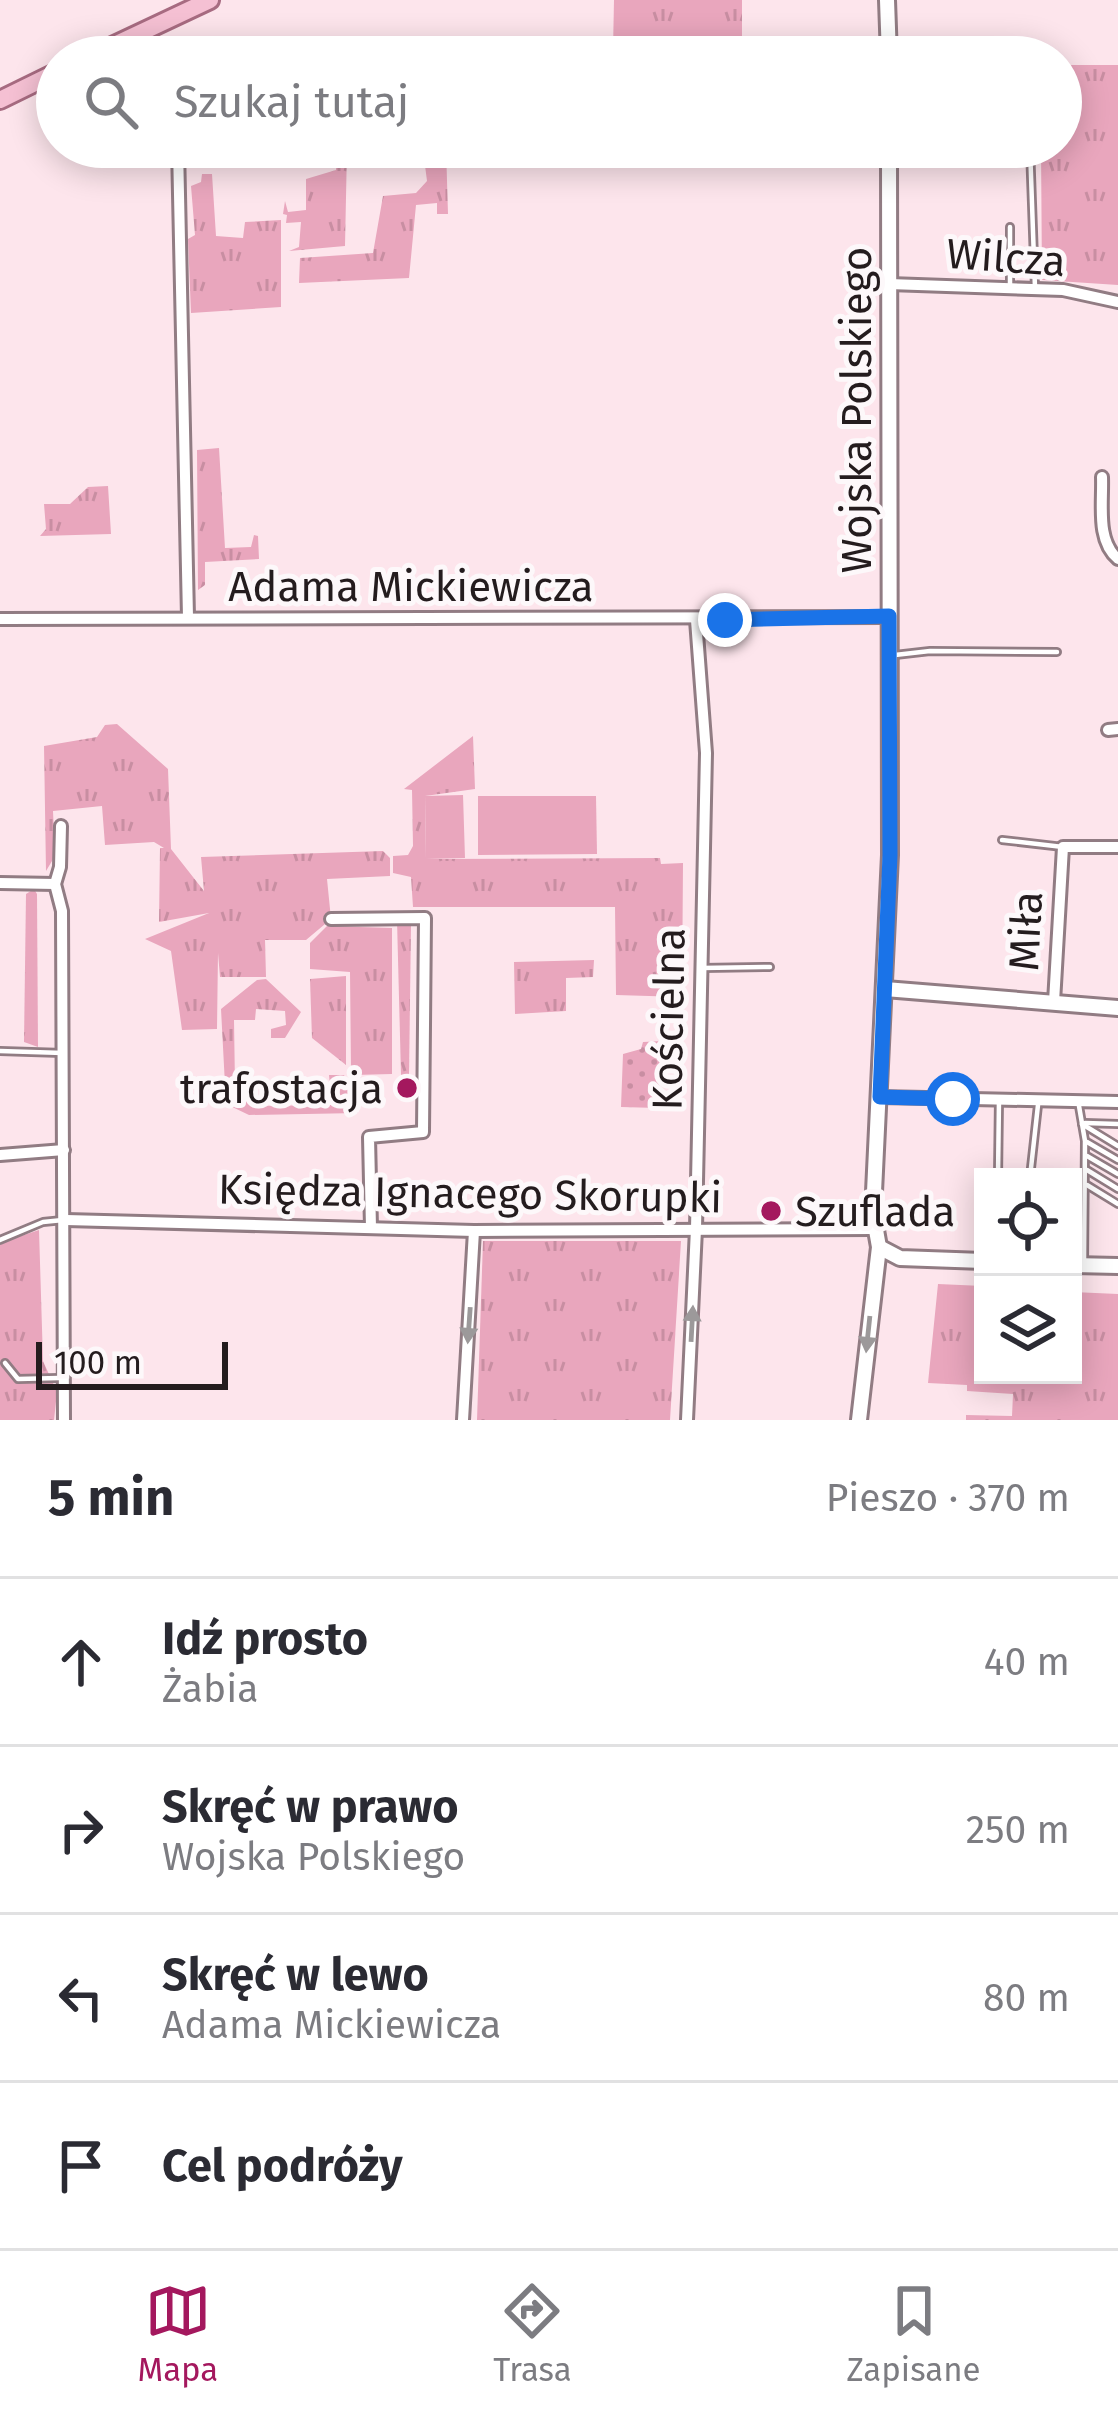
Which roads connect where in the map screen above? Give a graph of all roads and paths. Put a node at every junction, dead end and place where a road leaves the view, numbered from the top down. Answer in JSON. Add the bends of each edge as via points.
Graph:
{"nodes":[{"id":1,"x":210,"y":0,"type":"edge"},
{"id":2,"x":887,"y":0,"type":"edge"},
{"id":3,"x":143,"y":30,"type":"junction"},
{"id":4,"x":131,"y":36,"type":"edge"},
{"id":5,"x":146,"y":36,"type":"edge"},
{"id":6,"x":888,"y":36,"type":"edge"},
{"id":7,"x":36,"y":82,"type":"edge"},
{"id":8,"x":0,"y":100,"type":"edge"},
{"id":9,"x":178,"y":168,"type":"edge"},
{"id":10,"x":890,"y":168,"type":"edge"},
{"id":11,"x":1031,"y":168,"type":"edge"},
{"id":12,"x":1010,"y":226,"type":"dead end"},
{"id":13,"x":889,"y":284,"type":"junction"},
{"id":14,"x":1010,"y":287,"type":"junction"},
{"id":15,"x":1035,"y":288,"type":"junction"},
{"id":16,"x":1118,"y":302,"type":"edge"},
{"id":17,"x":1102,"y":477,"type":"dead end"},
{"id":18,"x":1118,"y":559,"type":"edge"},
{"id":19,"x":889,"y":616,"type":"junction"},
{"id":20,"x":188,"y":617,"type":"junction"},
{"id":21,"x":0,"y":620,"type":"edge"},
{"id":22,"x":696,"y":620,"type":"junction"},
{"id":23,"x":1057,"y":652,"type":"dead end"},
{"id":24,"x":889,"y":656,"type":"junction"},
{"id":25,"x":61,"y":826,"type":"dead end"},
{"id":26,"x":1002,"y":840,"type":"dead end"},
{"id":27,"x":1063,"y":847,"type":"junction"},
{"id":28,"x":1118,"y":847,"type":"edge"},
{"id":29,"x":0,"y":883,"type":"edge"},
{"id":30,"x":55,"y":884,"type":"junction"},
{"id":31,"x":331,"y":919,"type":"dead end"},
{"id":32,"x":770,"y":967,"type":"dead end"},
{"id":33,"x":702,"y":968,"type":"junction"},
{"id":34,"x":885,"y":989,"type":"junction"},
{"id":35,"x":1054,"y":1002,"type":"junction"},
{"id":36,"x":1118,"y":1008,"type":"edge"},
{"id":37,"x":0,"y":1051,"type":"edge"},
{"id":38,"x":63,"y":1053,"type":"junction"},
{"id":39,"x":880,"y":1097,"type":"junction"},
{"id":40,"x":999,"y":1098,"type":"junction"},
{"id":41,"x":1038,"y":1099,"type":"junction"},
{"id":42,"x":1078,"y":1100,"type":"junction"},
{"id":43,"x":1118,"y":1102,"type":"edge"},
{"id":44,"x":1079,"y":1123,"type":"junction"},
{"id":45,"x":1118,"y":1124,"type":"edge"},
{"id":46,"x":1085,"y":1141,"type":"junction"},
{"id":47,"x":1118,"y":1146,"type":"edge"},
{"id":48,"x":64,"y":1150,"type":"junction"},
{"id":49,"x":0,"y":1155,"type":"edge"},
{"id":50,"x":1085,"y":1155,"type":"junction"},
{"id":51,"x":1118,"y":1160,"type":"edge"},
{"id":52,"x":998,"y":1168,"type":"edge"},
{"id":53,"x":1031,"y":1168,"type":"edge"},
{"id":54,"x":1085,"y":1169,"type":"junction"},
{"id":55,"x":1118,"y":1174,"type":"edge"},
{"id":56,"x":1085,"y":1184,"type":"junction"},
{"id":57,"x":1118,"y":1189,"type":"edge"},
{"id":58,"x":1118,"y":1204,"type":"edge"},
{"id":59,"x":66,"y":1220,"type":"junction"},
{"id":60,"x":1082,"y":1224,"type":"edge"},
{"id":61,"x":371,"y":1228,"type":"junction"},
{"id":62,"x":696,"y":1229,"type":"junction"},
{"id":63,"x":872,"y":1229,"type":"junction"},
{"id":64,"x":475,"y":1231,"type":"junction"},
{"id":65,"x":0,"y":1240,"type":"edge"},
{"id":66,"x":879,"y":1247,"type":"junction"},
{"id":67,"x":974,"y":1261,"type":"edge"},
{"id":68,"x":1082,"y":1265,"type":"edge"},
{"id":69,"x":1118,"y":1266,"type":"edge"},
{"id":70,"x":5,"y":1363,"type":"dead end"},
{"id":71,"x":65,"y":1377,"type":"junction"},
{"id":72,"x":64,"y":1420,"type":"edge"},
{"id":73,"x":463,"y":1420,"type":"edge"},
{"id":74,"x":687,"y":1420,"type":"edge"},
{"id":75,"x":859,"y":1420,"type":"edge"}],
"edges":[{"from":1,"to":3,"type":"main road"},
{"from":2,"to":6,"type":"street"},
{"from":3,"to":4,"type":"main road"},
{"from":3,"to":5,"type":"street"},
{"from":7,"to":8,"type":"main road"},
{"from":9,"to":20,"type":"street","name":"Adama Mickiewicza"},
{"from":10,"to":13,"type":"street","name":"Wojska Polskiego"},
{"from":11,"to":15,"type":"lane"},
{"from":12,"to":14,"type":"lane"},
{"from":13,"to":14,"type":"street","name":"Wilcza"},
{"from":13,"to":19,"type":"street","name":"Wojska Polskiego"},
{"from":14,"to":15,"type":"street","name":"Wilcza"},
{"from":15,"to":16,"type":"street","name":"Wilcza"},
{"from":17,"to":18,"type":"street","via":[[1104,538]]},
{"from":19,"to":22,"type":"street","name":"Adama Mickiewicza"},
{"from":19,"to":24,"type":"street","name":"Wojska Polskiego"},
{"from":20,"to":21,"type":"street"},
{"from":20,"to":22,"type":"street","name":"Adama Mickiewicza"},
{"from":22,"to":33,"type":"street","name":"Kościelna","via":[[706,753]]},
{"from":23,"to":24,"type":"lane"},
{"from":24,"to":34,"type":"street","name":"Wojska Polskiego"},
{"from":25,"to":30,"type":"street"},
{"from":26,"to":27,"type":"lane"},
{"from":27,"to":28,"type":"street","name":"Miła"},
{"from":27,"to":35,"type":"street","name":"Miła"},
{"from":29,"to":30,"type":"street"},
{"from":30,"to":38,"type":"street"},
{"from":31,"to":61,"type":"street","via":[[424,918],[423,1132],[369,1137]]},
{"from":32,"to":33,"type":"lane"},
{"from":33,"to":62,"type":"street","name":"Kościelna"},
{"from":34,"to":35,"type":"street"},
{"from":34,"to":39,"type":"street","name":"Wojska Polskiego"},
{"from":35,"to":36,"type":"street"},
{"from":37,"to":38,"type":"lane"},
{"from":38,"to":48,"type":"street"},
{"from":39,"to":40,"type":"street"},
{"from":39,"to":63,"type":"street","name":"Wojska Polskiego"},
{"from":40,"to":41,"type":"street"},
{"from":40,"to":52,"type":"lane"},
{"from":41,"to":42,"type":"street"},
{"from":41,"to":53,"type":"lane"},
{"from":42,"to":43,"type":"street"},
{"from":42,"to":44,"type":"lane"},
{"from":44,"to":45,"type":"lane"},
{"from":44,"to":46,"type":"lane"},
{"from":44,"to":47,"type":"lane"},
{"from":46,"to":50,"type":"lane"},
{"from":46,"to":51,"type":"lane"},
{"from":48,"to":49,"type":"street"},
{"from":48,"to":59,"type":"street"},
{"from":50,"to":54,"type":"lane"},
{"from":50,"to":55,"type":"lane"},
{"from":54,"to":56,"type":"lane"},
{"from":54,"to":57,"type":"lane"},
{"from":56,"to":58,"type":"lane"},
{"from":56,"to":60,"type":"lane"},
{"from":59,"to":61,"type":"street","name":"Księdza Ignacego Skorupki"},
{"from":59,"to":65,"type":"lane"},
{"from":59,"to":71,"type":"street"},
{"from":61,"to":64,"type":"street","name":"Księdza Ignacego Skorupki"},
{"from":62,"to":63,"type":"street","name":"Księdza Ignacego Skorupki"},
{"from":62,"to":64,"type":"street","name":"Księdza Ignacego Skorupki"},
{"from":74,"to":62,"type":"street","name":"Kościelna","one_way":true},
{"from":63,"to":66,"type":"street","name":"Wojska Polskiego"},
{"from":64,"to":73,"type":"street","one_way":true},
{"from":66,"to":67,"type":"street","via":[[900,1258]]},
{"from":66,"to":75,"type":"street","one_way":true},
{"from":68,"to":69,"type":"street"},
{"from":70,"to":71,"type":"lane","via":[[18,1379]]},
{"from":71,"to":72,"type":"street"}]}
